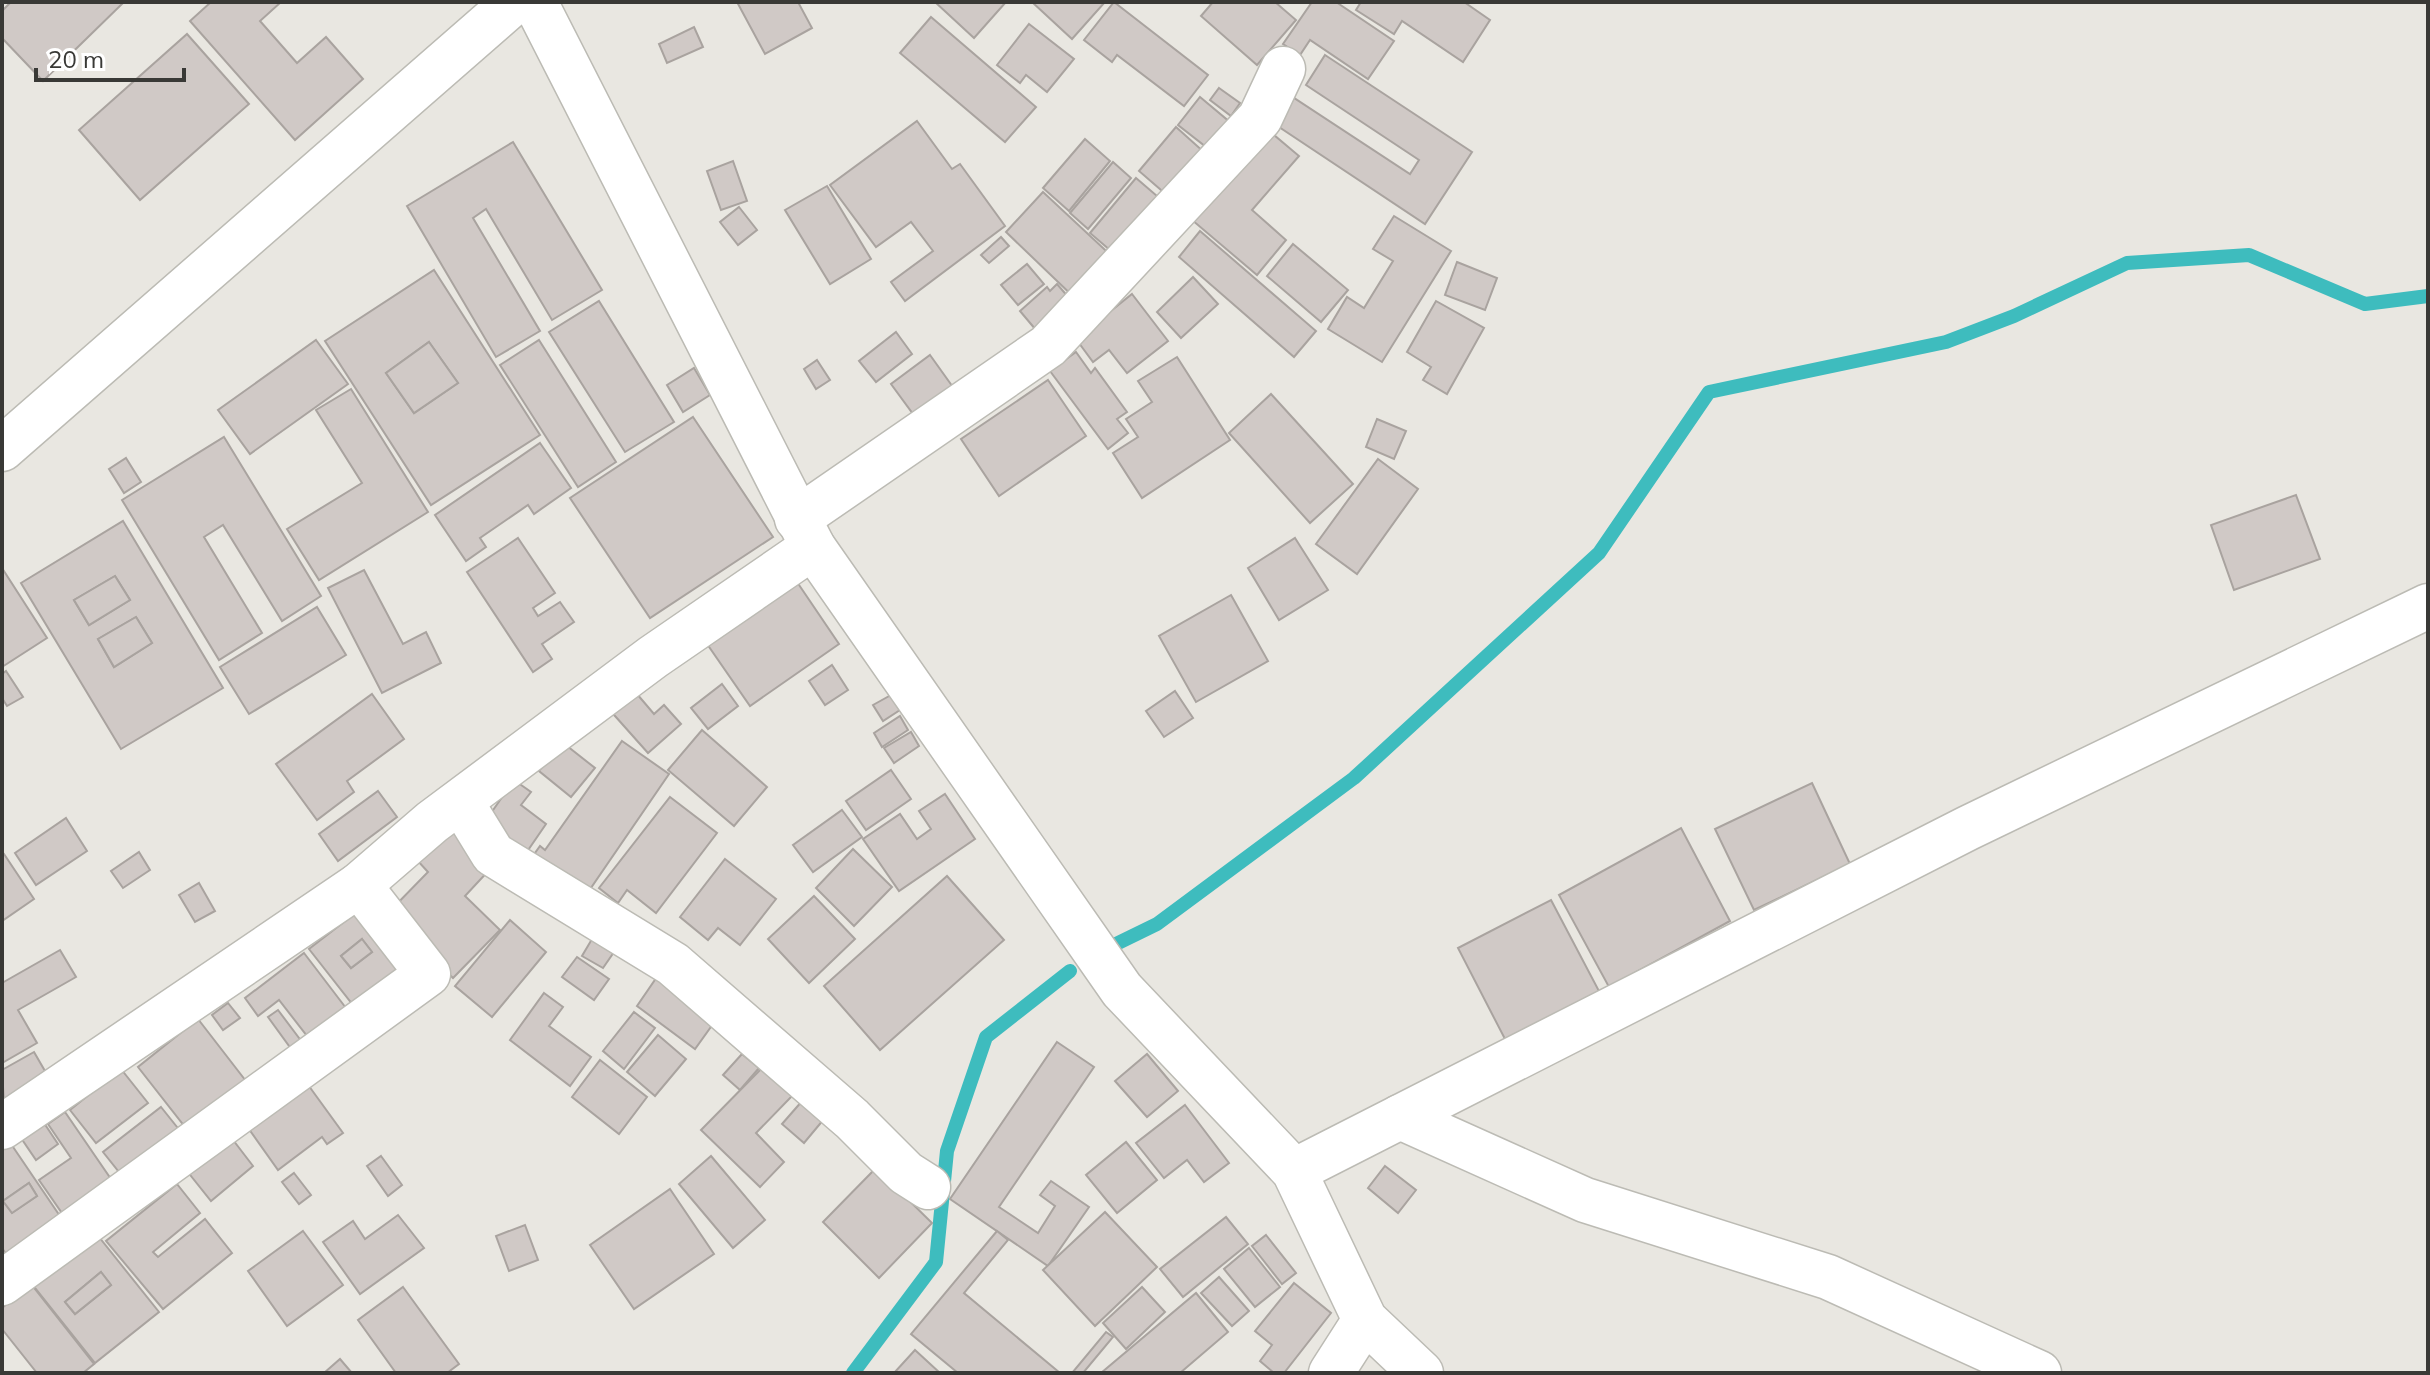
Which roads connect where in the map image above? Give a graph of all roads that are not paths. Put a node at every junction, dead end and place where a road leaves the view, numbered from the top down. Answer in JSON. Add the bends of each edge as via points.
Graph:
{"nodes":[{"id":1,"x":514,"y":2,"type":"edge"},
{"id":2,"x":535,"y":2,"type":"edge"},
{"id":3,"x":1283,"y":69,"type":"dead end"},
{"id":4,"x":2,"y":449,"type":"edge"},
{"id":5,"x":805,"y":533,"type":"junction"},
{"id":6,"x":2428,"y":606,"type":"edge"},
{"id":7,"x":461,"y":802,"type":"junction"},
{"id":8,"x":359,"y":885,"type":"junction"},
{"id":9,"x":1400,"y":1117,"type":"junction"},
{"id":10,"x":2,"y":1127,"type":"edge"},
{"id":11,"x":1294,"y":1171,"type":"junction"},
{"id":12,"x":928,"y":1187,"type":"dead end"},
{"id":13,"x":2,"y":1283,"type":"edge"},
{"id":14,"x":1365,"y":1320,"type":"junction"},
{"id":15,"x":1331,"y":1373,"type":"edge"},
{"id":16,"x":1421,"y":1373,"type":"edge"},
{"id":17,"x":2039,"y":1373,"type":"edge"}],
"edges":[{"from":1,"to":4,"type":"street"},
{"from":2,"to":5,"type":"street"},
{"from":3,"to":5,"type":"street","via":[[1260,118],[1048,346]]},
{"from":5,"to":7,"type":"street","via":[[653,657]]},
{"from":5,"to":11,"type":"street","via":[[1122,990]]},
{"from":6,"to":9,"type":"street","via":[[1968,828]]},
{"from":7,"to":8,"type":"street"},
{"from":7,"to":12,"type":"street","via":[[493,854],[673,964]]},
{"from":8,"to":10,"type":"street"},
{"from":8,"to":13,"type":"street","via":[[428,974]]},
{"from":9,"to":11,"type":"street"},
{"from":9,"to":17,"type":"street","via":[[1585,1200],[1828,1277]]},
{"from":11,"to":14,"type":"street"},
{"from":14,"to":15,"type":"street"},
{"from":14,"to":16,"type":"street"}]}
